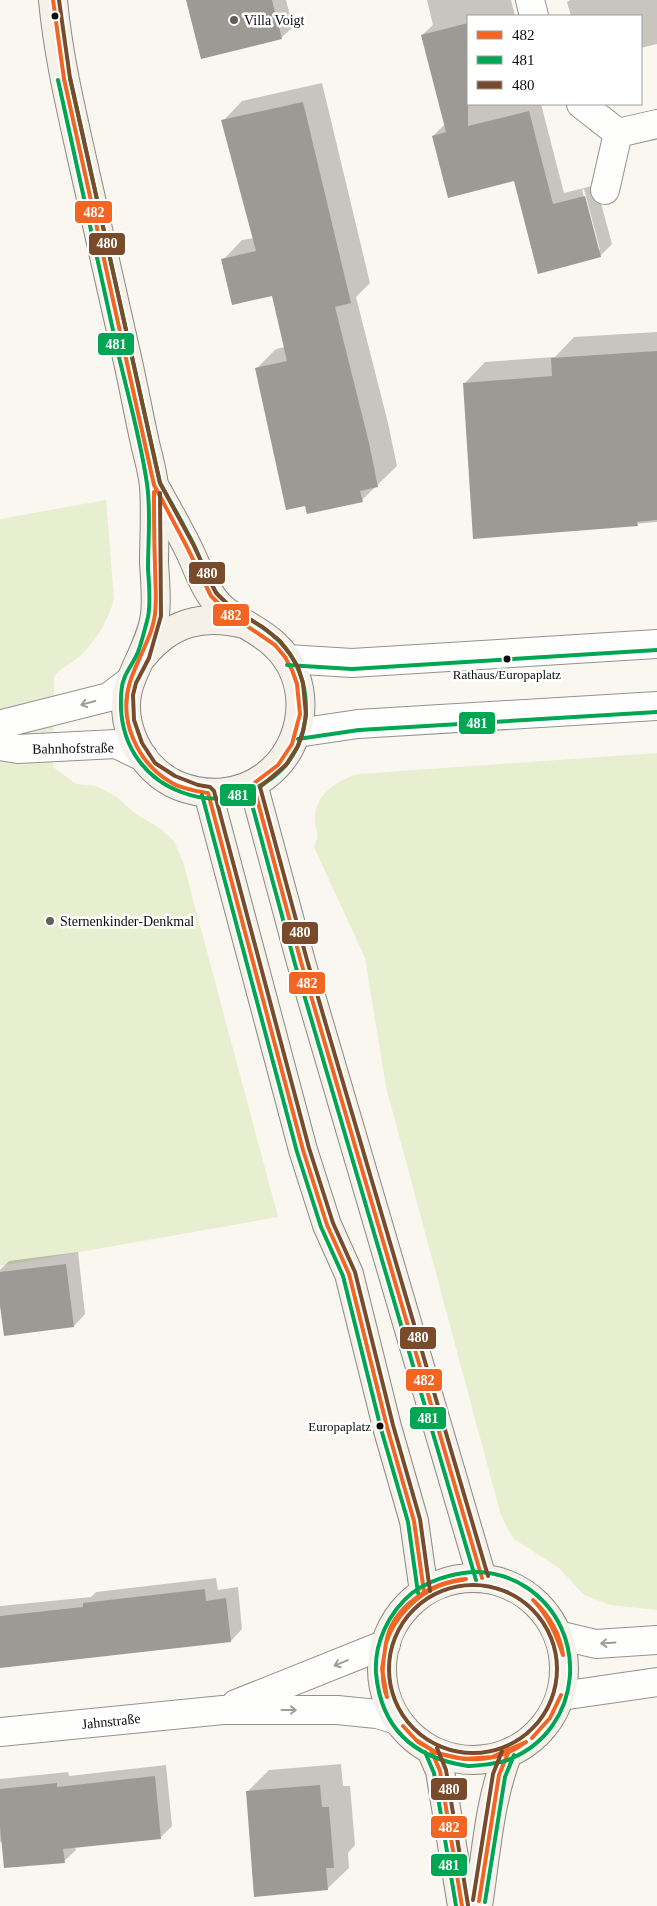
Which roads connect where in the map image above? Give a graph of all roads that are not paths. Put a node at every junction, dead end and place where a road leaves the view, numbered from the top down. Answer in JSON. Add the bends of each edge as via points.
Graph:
{"nodes":[{"id":1,"x":53,"y":0,"type":"edge"},
{"id":2,"x":530,"y":0,"type":"edge"},
{"id":3,"x":534,"y":15,"type":"edge"},
{"id":4,"x":582,"y":105,"type":"edge"},
{"id":5,"x":657,"y":124,"type":"edge"},
{"id":6,"x":618,"y":133,"type":"junction"},
{"id":7,"x":605,"y":190,"type":"dead end"},
{"id":8,"x":154,"y":485,"type":"junction"},
{"id":9,"x":244,"y":624,"type":"junction"},
{"id":10,"x":657,"y":644,"type":"edge"},
{"id":11,"x":143,"y":656,"type":"junction"},
{"id":12,"x":288,"y":660,"type":"junction"},
{"id":13,"x":130,"y":681,"type":"junction"},
{"id":14,"x":657,"y":706,"type":"edge"},
{"id":15,"x":0,"y":727,"type":"edge"},
{"id":16,"x":297,"y":733,"type":"junction"},
{"id":17,"x":0,"y":746,"type":"edge"},
{"id":18,"x":143,"y":757,"type":"junction"},
{"id":19,"x":253,"y":784,"type":"junction"},
{"id":20,"x":208,"y":793,"type":"junction"},
{"id":21,"x":482,"y":1578,"type":"junction"},
{"id":22,"x":424,"y":1592,"type":"junction"},
{"id":23,"x":558,"y":1635,"type":"junction"},
{"id":24,"x":657,"y":1640,"type":"edge"},
{"id":25,"x":386,"y":1644,"type":"junction"},
{"id":26,"x":657,"y":1682,"type":"edge"},
{"id":27,"x":561,"y":1696,"type":"junction"},
{"id":28,"x":223,"y":1710,"type":"junction"},
{"id":29,"x":397,"y":1720,"type":"junction"},
{"id":30,"x":0,"y":1732,"type":"edge"},
{"id":31,"x":432,"y":1750,"type":"junction"},
{"id":32,"x":508,"y":1753,"type":"junction"},
{"id":33,"x":462,"y":1906,"type":"edge"},
{"id":34,"x":478,"y":1906,"type":"edge"}],
"edges":[{"from":1,"to":8,"type":"main road","name":"Bahnhofstraße","via":[[64,79]]},
{"from":2,"to":3,"type":"street"},
{"from":4,"to":6,"type":"street"},
{"from":5,"to":6,"type":"street"},
{"from":6,"to":7,"type":"street"},
{"from":8,"to":9,"type":"main road","name":"Bahnhofstraße","via":[[213,599]]},
{"from":8,"to":11,"type":"main road","name":"Bahnhofstraße","via":[[155,615]]},
{"from":9,"to":11,"type":"main road","via":[[206,619],[188,623],[155,641]]},
{"from":9,"to":12,"type":"main road","name":"Bahnhofstraße","via":[[268,639]]},
{"from":10,"to":12,"type":"street","via":[[352,663]]},
{"from":11,"to":13,"type":"main road","name":"Bahnhofstraße"},
{"from":12,"to":16,"type":"main road","via":[[300,695]]},
{"from":13,"to":15,"type":"street","name":"Bahnhofstraße","one_way":true,"via":[[110,697]]},
{"from":13,"to":18,"type":"main road","name":"Bahnhofstraße","via":[[128,721]]},
{"from":14,"to":16,"type":"street","via":[[358,724]]},
{"from":16,"to":19,"type":"main road","via":[[284,758]]},
{"from":17,"to":18,"type":"street","name":"Bahnhofstraße","via":[[18,749],[116,744]]},
{"from":18,"to":20,"type":"main road","name":"Bahnhofstraße","via":[[172,782]]},
{"from":19,"to":20,"type":"main road","via":[[231,791]]},
{"from":19,"to":21,"type":"main road","via":[[301,962]]},
{"from":20,"to":22,"type":"main road","via":[[303,1150],[327,1225],[349,1274],[386,1427],[414,1521]]},
{"from":21,"to":22,"type":"main road","via":[[452,1580]]},
{"from":21,"to":23,"type":"main road","via":[[506,1583],[528,1595],[546,1613]]},
{"from":22,"to":25,"type":"main road","via":[[402,1611],[387,1636]]},
{"from":24,"to":23,"type":"street","one_way":true,"via":[[596,1644]]},
{"from":23,"to":27,"type":"main road","via":[[565,1665]]},
{"from":25,"to":28,"type":"street","name":"Jahnstraße","one_way":true},
{"from":25,"to":29,"type":"main road","via":[[382,1665],[385,1694]]},
{"from":26,"to":27,"type":"street"},
{"from":27,"to":32,"type":"main road","via":[[549,1720],[532,1740]]},
{"from":28,"to":29,"type":"street","name":"Jahnstraße","one_way":true,"via":[[337,1710],[377,1714]]},
{"from":28,"to":30,"type":"street","name":"Jahnstraße"},
{"from":29,"to":31,"type":"main road","via":[[412,1738]]},
{"from":31,"to":32,"type":"main road","via":[[450,1758],[470,1760],[490,1759]]},
{"from":31,"to":33,"type":"main road","via":[[440,1771]]},
{"from":32,"to":34,"type":"main road","via":[[499,1775]]}]}
